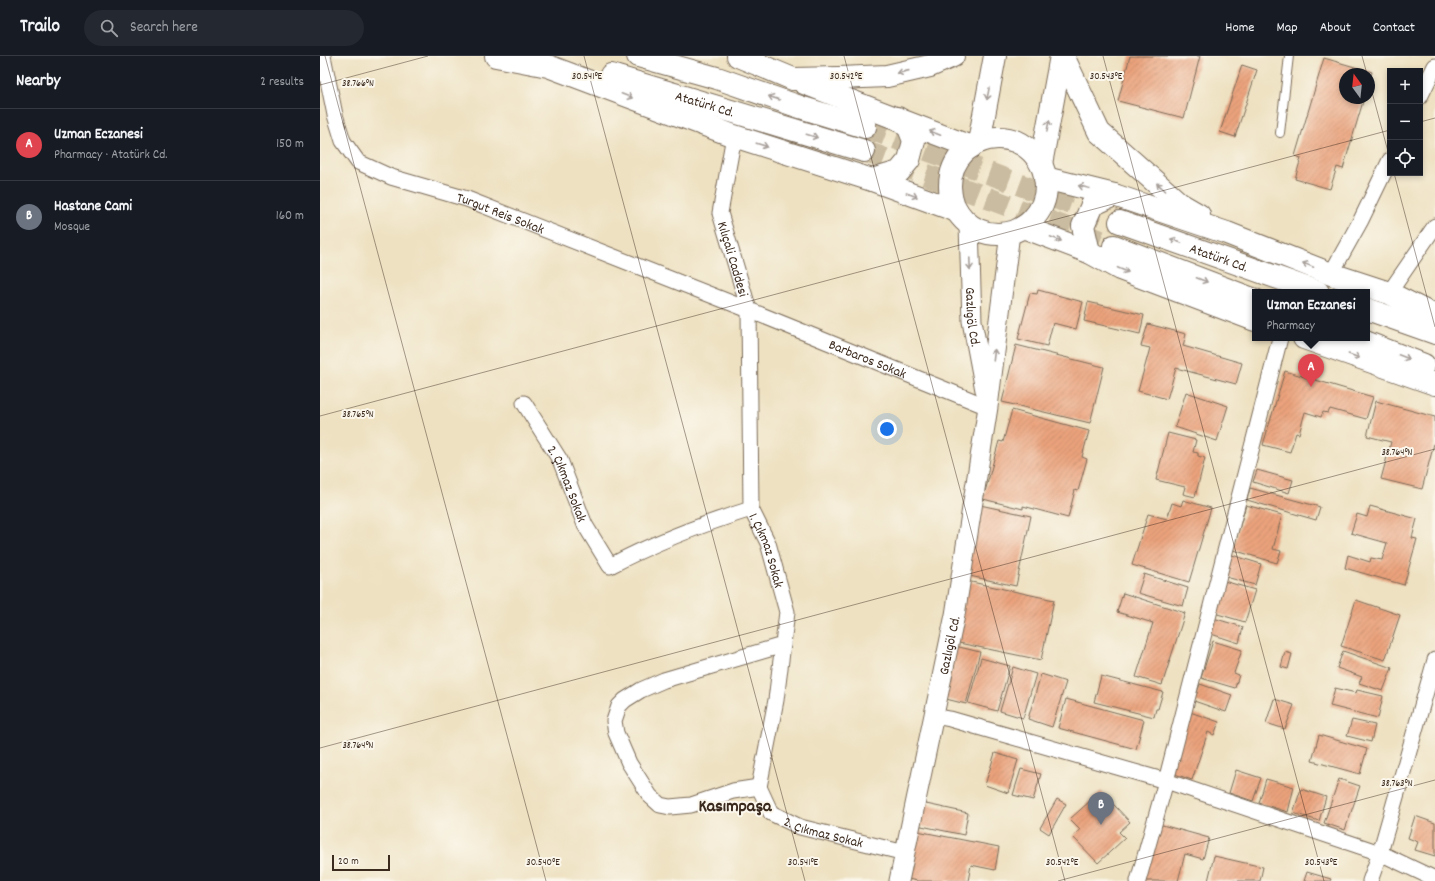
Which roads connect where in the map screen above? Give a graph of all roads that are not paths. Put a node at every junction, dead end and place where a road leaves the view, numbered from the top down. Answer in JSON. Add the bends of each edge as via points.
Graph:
{"nodes":[{"id":1,"x":323,"y":56,"type":"edge"},
{"id":2,"x":496,"y":56,"type":"edge"},
{"id":3,"x":546,"y":56,"type":"edge"},
{"id":4,"x":638,"y":56,"type":"edge"},
{"id":5,"x":738,"y":56,"type":"edge"},
{"id":6,"x":953,"y":56,"type":"edge"},
{"id":7,"x":996,"y":56,"type":"edge"},
{"id":8,"x":1062,"y":56,"type":"edge"},
{"id":9,"x":1289,"y":56,"type":"edge"},
{"id":10,"x":1435,"y":66,"type":"edge"},
{"id":11,"x":793,"y":79,"type":"junction"},
{"id":12,"x":1423,"y":91,"type":"edge"},
{"id":13,"x":898,"y":118,"type":"junction"},
{"id":14,"x":865,"y":127,"type":"tunnel mouth"},
{"id":15,"x":1280,"y":133,"type":"dead end"},
{"id":16,"x":734,"y":136,"type":"junction"},
{"id":17,"x":975,"y":145,"type":"junction"},
{"id":18,"x":864,"y":151,"type":"tunnel mouth"},
{"id":19,"x":1387,"y":166,"type":"edge"},
{"id":20,"x":1043,"y":171,"type":"junction"},
{"id":21,"x":872,"y":180,"type":"junction"},
{"id":22,"x":1114,"y":195,"type":"junction"},
{"id":23,"x":963,"y":218,"type":"junction"},
{"id":24,"x":1120,"y":222,"type":"tunnel mouth"},
{"id":25,"x":1435,"y":226,"type":"edge"},
{"id":26,"x":1017,"y":230,"type":"junction"},
{"id":27,"x":1227,"y":233,"type":"junction"},
{"id":28,"x":1114,"y":246,"type":"tunnel mouth"},
{"id":29,"x":1089,"y":252,"type":"junction"},
{"id":30,"x":1331,"y":274,"type":"junction"},
{"id":31,"x":1310,"y":289,"type":"edge"},
{"id":32,"x":1389,"y":293,"type":"junction"},
{"id":33,"x":1252,"y":299,"type":"edge"},
{"id":34,"x":749,"y":310,"type":"junction"},
{"id":35,"x":1370,"y":310,"type":"edge"},
{"id":36,"x":1435,"y":316,"type":"edge"},
{"id":37,"x":1252,"y":319,"type":"edge"},
{"id":38,"x":1435,"y":333,"type":"edge"},
{"id":39,"x":1279,"y":341,"type":"edge"},
{"id":40,"x":1313,"y":341,"type":"edge"},
{"id":41,"x":1363,"y":341,"type":"edge"},
{"id":42,"x":1435,"y":369,"type":"edge"},
{"id":43,"x":1435,"y":384,"type":"edge"},
{"id":44,"x":524,"y":404,"type":"dead end"},
{"id":45,"x":988,"y":407,"type":"junction"},
{"id":46,"x":752,"y":509,"type":"junction"},
{"id":47,"x":783,"y":645,"type":"junction"},
{"id":48,"x":1435,"y":660,"type":"edge"},
{"id":49,"x":934,"y":716,"type":"junction"},
{"id":50,"x":1166,"y":780,"type":"junction"},
{"id":51,"x":759,"y":787,"type":"junction"},
{"id":52,"x":905,"y":853,"type":"junction"},
{"id":53,"x":1380,"y":854,"type":"junction"},
{"id":54,"x":1435,"y":879,"type":"edge"},
{"id":55,"x":900,"y":881,"type":"edge"},
{"id":56,"x":1138,"y":881,"type":"edge"},
{"id":57,"x":1370,"y":881,"type":"edge"}],
"edges":[{"from":1,"to":34,"type":"street","name":"Turgut Reis Sokak","via":[[343,141],[358,162],[391,177],[467,199]]},
{"from":2,"to":16,"type":"main road","one_way":true,"via":[[548,66]]},
{"from":3,"to":18,"type":"main road","name":"Atatürk Cd.","one_way":true},
{"from":14,"to":4,"type":"main road","name":"Atatürk Cd.","one_way":true,"via":[[717,78]]},
{"from":5,"to":11,"type":"main road"},
{"from":6,"to":11,"type":"main road","one_way":true,"via":[[930,66],[887,76]]},
{"from":7,"to":17,"type":"main road","one_way":true},
{"from":20,"to":8,"type":"main road","one_way":true},
{"from":27,"to":8,"type":"main road","one_way":true,"via":[[1180,204],[1099,132]]},
{"from":9,"to":15,"type":"lane"},
{"from":10,"to":12,"type":"street"},
{"from":11,"to":13,"type":"main road"},
{"from":17,"to":13,"type":"main road","one_way":true},
{"from":13,"to":21,"type":"main road","via":[[909,128],[914,142],[909,160],[899,172]]},
{"from":16,"to":21,"type":"main road","one_way":true},
{"from":16,"to":34,"type":"street","name":"Kılıçali Caddesi","via":[[720,212]]},
{"from":17,"to":20,"type":"main road","via":[[993,139],[1007,139],[1021,144],[1032,153]]},
{"from":17,"to":23,"type":"main road","via":[[957,160],[952,174],[952,202]]},
{"from":19,"to":30,"type":"street"},
{"from":22,"to":20,"type":"main road","one_way":true},
{"from":20,"to":26,"type":"main road","via":[[1046,192],[1042,206],[1034,218]]},
{"from":21,"to":23,"type":"main road","one_way":true},
{"from":22,"to":27,"type":"main road"},
{"from":22,"to":29,"type":"main road","via":[[1092,205],[1083,226]]},
{"from":23,"to":26,"type":"main road","via":[[982,231],[996,234]]},
{"from":23,"to":45,"type":"street","name":"Gazlıgöl Cd.","one_way":true,"via":[[972,321]]},
{"from":31,"to":24,"type":"main road","name":"Atatürk Cd.","one_way":true},
{"from":25,"to":32,"type":"street"},
{"from":26,"to":29,"type":"main road","one_way":true},
{"from":45,"to":26,"type":"street","name":"Gazlıgöl Cd.","one_way":true},
{"from":30,"to":27,"type":"main road","one_way":true},
{"from":28,"to":33,"type":"main road","name":"Atatürk Cd.","one_way":true},
{"from":29,"to":37,"type":"main road","one_way":true,"via":[[1120,269]]},
{"from":30,"to":32,"type":"main road"},
{"from":32,"to":36,"type":"main road"},
{"from":34,"to":45,"type":"street","name":"Barbaros Sokak"},
{"from":34,"to":46,"type":"street","name":"1. Çıkmaz Sokak"},
{"from":35,"to":38,"type":"main road"},
{"from":39,"to":50,"type":"street"},
{"from":40,"to":43,"type":"main road","one_way":true},
{"from":41,"to":42,"type":"main road","one_way":true},
{"from":44,"to":46,"type":"street","name":"2. Çıkmaz Sokak","via":[[560,460],[586,525],[610,566],[640,550]]},
{"from":45,"to":49,"type":"street","name":"Gazlıgöl Cd.","via":[[955,615]]},
{"from":46,"to":47,"type":"street","name":"1. Çıkmaz Sokak","via":[[768,543],[787,612]]},
{"from":47,"to":51,"type":"street","name":"1. Çıkmaz Sokak","via":[[776,700]]},
{"from":47,"to":51,"type":"street","via":[[664,680],[641,690],[619,706],[614,721],[616,733],[629,763],[650,796],[660,804],[670,807],[691,805],[733,791]]},
{"from":48,"to":53,"type":"street"},
{"from":49,"to":50,"type":"street"},
{"from":49,"to":52,"type":"street","name":"Gazlıgöl Cd."},
{"from":50,"to":53,"type":"street"},
{"from":50,"to":56,"type":"street"},
{"from":51,"to":52,"type":"street","name":"2. Çıkmaz Sokak","via":[[771,814],[800,827]]},
{"from":52,"to":55,"type":"street","name":"Gazlıgöl Cd."},
{"from":53,"to":54,"type":"street"},
{"from":53,"to":57,"type":"street"}]}
